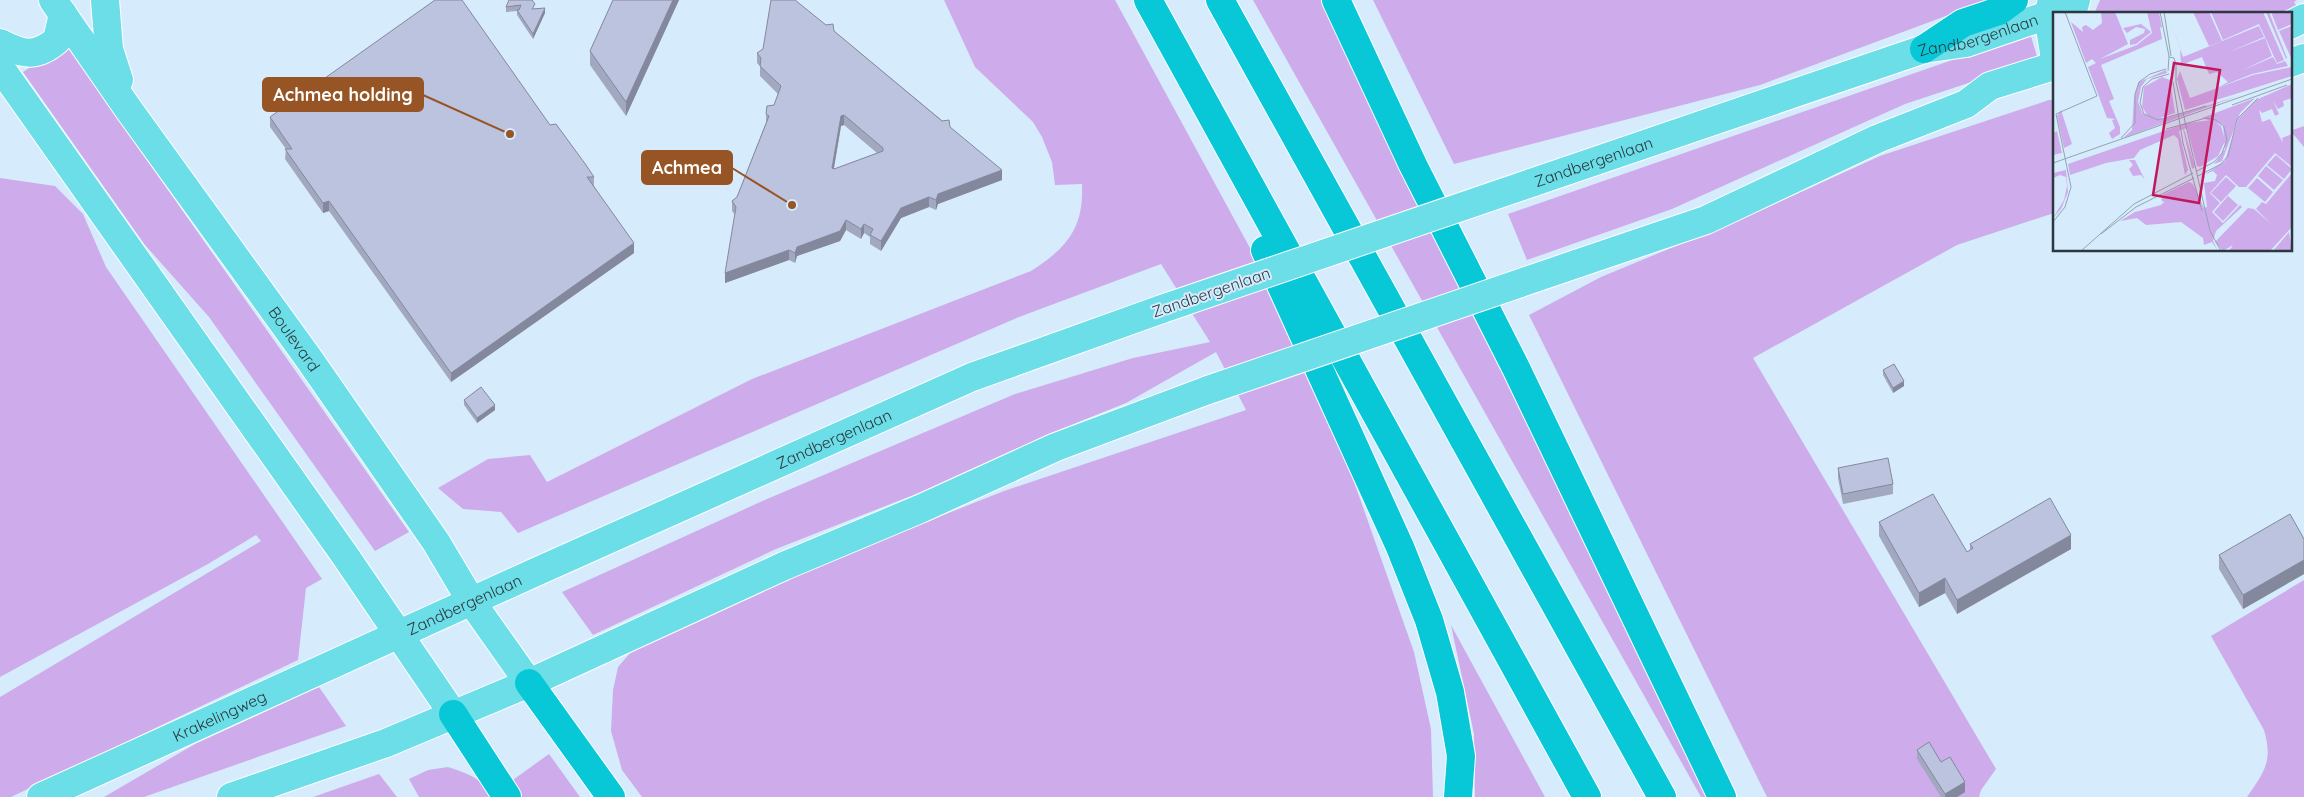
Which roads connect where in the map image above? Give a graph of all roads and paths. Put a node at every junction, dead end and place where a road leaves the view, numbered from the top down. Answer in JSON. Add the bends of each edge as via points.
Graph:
{"nodes":[{"id":1,"x":106,"y":0,"type":"edge"},
{"id":2,"x":1148,"y":0,"type":"edge"},
{"id":3,"x":1220,"y":0,"type":"edge"},
{"id":4,"x":1336,"y":0,"type":"edge"},
{"id":5,"x":2014,"y":0,"type":"edge"},
{"id":6,"x":2076,"y":0,"type":"edge"},
{"id":7,"x":58,"y":7,"type":"edge"},
{"id":8,"x":2057,"y":10,"type":"edge"},
{"id":9,"x":2304,"y":18,"type":"edge"},
{"id":10,"x":2292,"y":24,"type":"edge"},
{"id":11,"x":2304,"y":39,"type":"edge"},
{"id":12,"x":1170,"y":40,"type":"junction"},
{"id":13,"x":0,"y":43,"type":"edge"},
{"id":14,"x":2292,"y":44,"type":"edge"},
{"id":15,"x":1924,"y":49,"type":"junction"},
{"id":16,"x":2304,"y":58,"type":"edge"},
{"id":17,"x":2292,"y":62,"type":"edge"},
{"id":18,"x":2053,"y":66,"type":"edge"},
{"id":19,"x":0,"y":67,"type":"edge"},
{"id":20,"x":2053,"y":83,"type":"edge"},
{"id":21,"x":1966,"y":104,"type":"junction"},
{"id":22,"x":129,"y":110,"type":"junction"},
{"id":23,"x":471,"y":601,"type":"junction"},
{"id":24,"x":398,"y":634,"type":"junction"},
{"id":25,"x":529,"y":683,"type":"junction"},
{"id":26,"x":453,"y":714,"type":"junction"},
{"id":27,"x":41,"y":797,"type":"edge"},
{"id":28,"x":232,"y":797,"type":"edge"},
{"id":29,"x":507,"y":797,"type":"edge"},
{"id":30,"x":611,"y":797,"type":"edge"},
{"id":31,"x":1458,"y":797,"type":"edge"},
{"id":32,"x":1587,"y":797,"type":"edge"},
{"id":33,"x":1662,"y":797,"type":"edge"},
{"id":34,"x":1722,"y":797,"type":"edge"}],
"edges":[{"from":1,"to":22,"type":"main road","via":[[109,49]]},
{"from":2,"to":12,"type":"highway"},
{"from":3,"to":33,"type":"highway"},
{"from":4,"to":34,"type":"highway","via":[[1413,165],[1516,368]]},
{"from":5,"to":15,"type":"highway","via":[[1999,11],[1963,23]]},
{"from":6,"to":8,"type":"main road"},
{"from":7,"to":13,"type":"main road","via":[[57,40],[39,52],[18,52]]},
{"from":7,"to":22,"type":"main road","name":"Boulevard"},
{"from":8,"to":15,"type":"main road","name":"Zandbergenlaan","via":[[1966,43]]},
{"from":9,"to":10,"type":"main road"},
{"from":11,"to":14,"type":"main road"},
{"from":12,"to":31,"type":"highway","via":[[1400,547],[1429,620],[1452,701],[1460,756]]},
{"from":12,"to":32,"type":"highway"},
{"from":15,"to":23,"type":"main road","name":"Zandbergenlaan","bridge":true,"via":[[972,377]]},
{"from":16,"to":17,"type":"main road"},
{"from":18,"to":21,"type":"main road","via":[[1990,86]]},
{"from":19,"to":24,"type":"main road"},
{"from":20,"to":21,"type":"main road","via":[[1997,100]]},
{"from":21,"to":25,"type":"main road","bridge":true,"via":[[1877,139],[1706,220],[1208,390],[1056,447],[784,566]]},
{"from":22,"to":23,"type":"main road","name":"Boulevard","via":[[320,374],[436,542]]},
{"from":23,"to":24,"type":"main road","name":"Zandbergenlaan"},
{"from":23,"to":25,"type":"main road","name":"Boulevard"},
{"from":24,"to":26,"type":"main road"},
{"from":24,"to":27,"type":"main road","name":"Krakelingweg"},
{"from":25,"to":26,"type":"main road"},
{"from":25,"to":30,"type":"highway"},
{"from":26,"to":28,"type":"main road","via":[[352,756]]},
{"from":26,"to":29,"type":"highway"}]}
